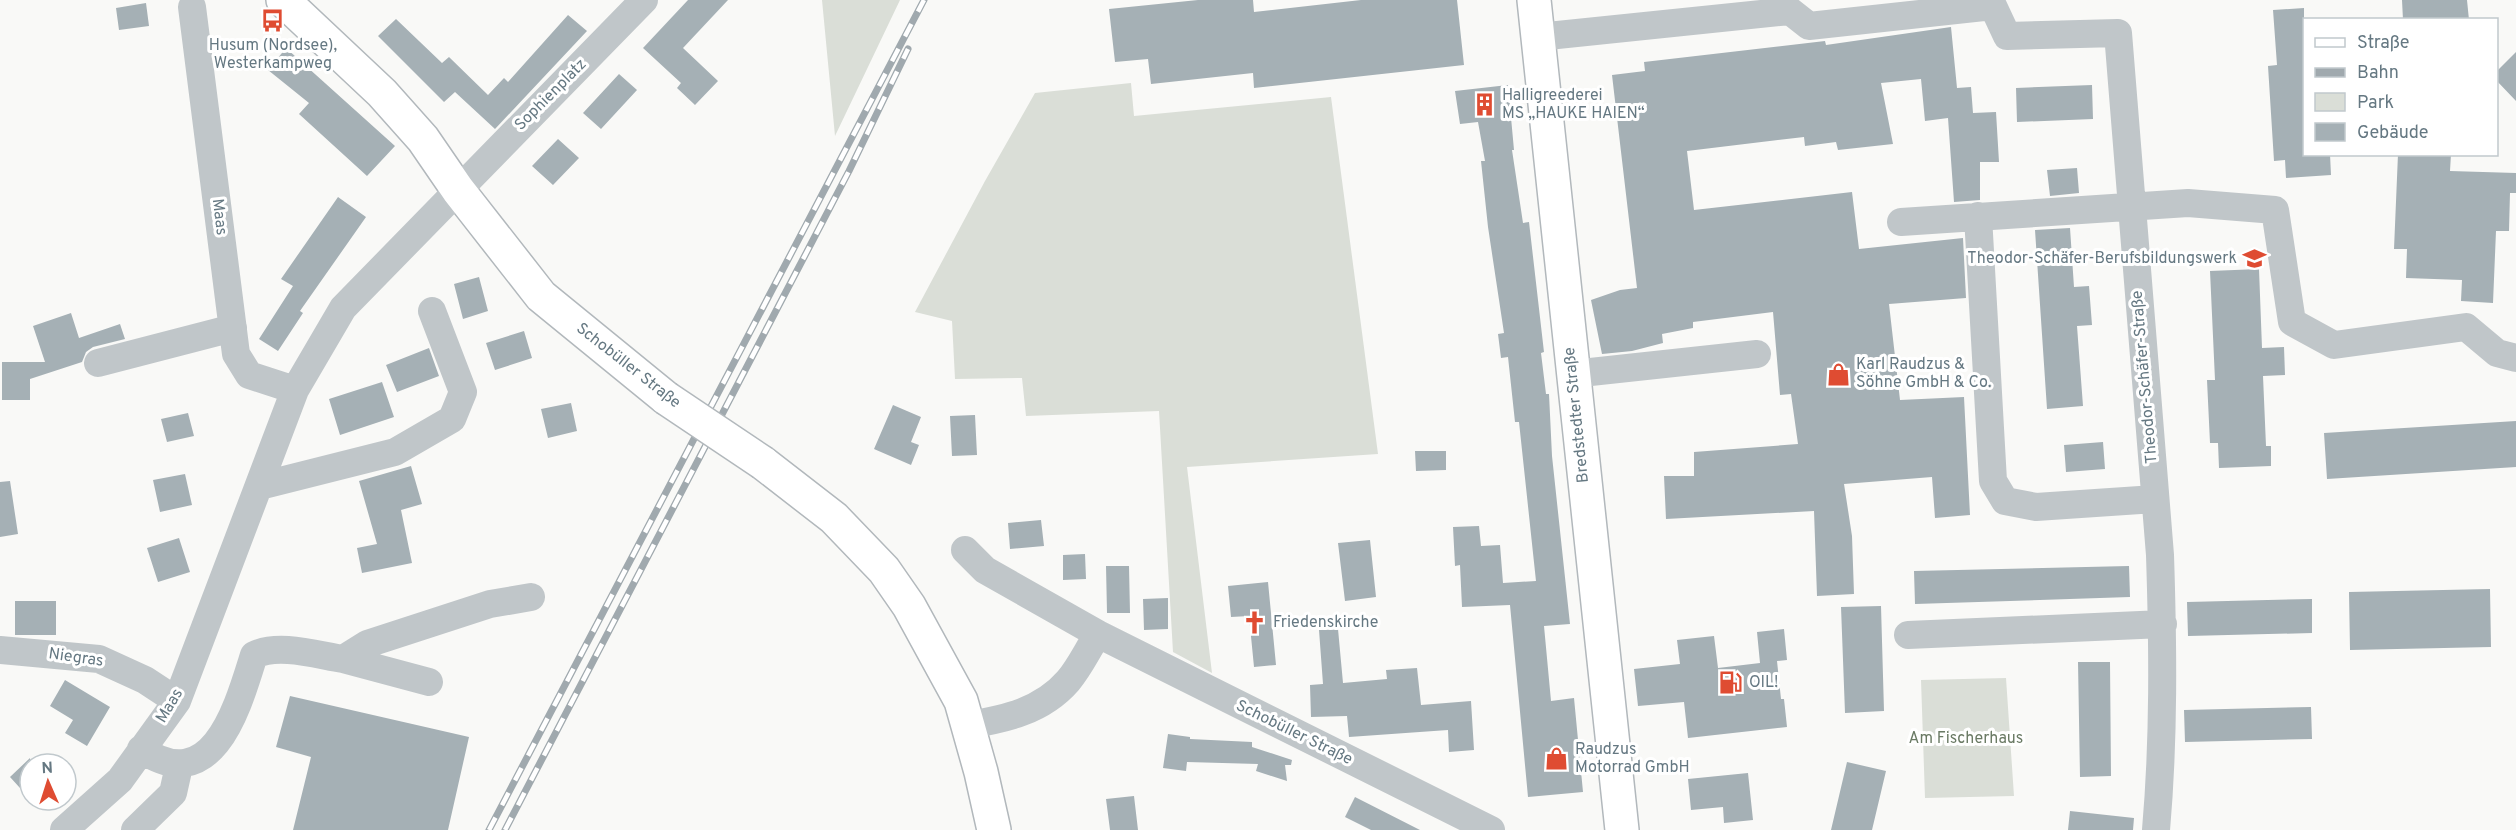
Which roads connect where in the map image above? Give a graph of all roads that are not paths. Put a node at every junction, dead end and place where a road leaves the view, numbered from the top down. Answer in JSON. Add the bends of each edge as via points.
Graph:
{"nodes":[{"id":1,"x":283,"y":0,"type":"edge"},
{"id":2,"x":644,"y":0,"type":"edge"},
{"id":3,"x":1534,"y":0,"type":"edge"},
{"id":4,"x":192,"y":7,"type":"dead end"},
{"id":5,"x":1538,"y":37,"type":"junction"},
{"id":6,"x":458,"y":190,"type":"junction"},
{"id":7,"x":2132,"y":207,"type":"junction"},
{"id":8,"x":1978,"y":216,"type":"junction"},
{"id":9,"x":1901,"y":222,"type":"dead end"},
{"id":10,"x":432,"y":311,"type":"dead end"},
{"id":11,"x":233,"y":328,"type":"junction"},
{"id":12,"x":1757,"y":354,"type":"dead end"},
{"id":13,"x":2516,"y":358,"type":"edge"},
{"id":14,"x":98,"y":363,"type":"dead end"},
{"id":15,"x":1572,"y":374,"type":"junction"},
{"id":16,"x":295,"y":390,"type":"junction"},
{"id":17,"x":260,"y":486,"type":"junction"},
{"id":18,"x":2155,"y":500,"type":"junction"},
{"id":19,"x":965,"y":550,"type":"dead end"},
{"id":20,"x":531,"y":597,"type":"dead end"},
{"id":21,"x":2163,"y":624,"type":"junction"},
{"id":22,"x":1098,"y":634,"type":"junction"},
{"id":23,"x":1908,"y":635,"type":"dead end"},
{"id":24,"x":0,"y":650,"type":"edge"},
{"id":25,"x":343,"y":659,"type":"junction"},
{"id":26,"x":429,"y":682,"type":"dead end"},
{"id":27,"x":177,"y":701,"type":"junction"},
{"id":28,"x":968,"y":725,"type":"junction"},
{"id":29,"x":141,"y":749,"type":"junction"},
{"id":30,"x":179,"y":766,"type":"junction"},
{"id":31,"x":1618,"y":793,"type":"junction"},
{"id":32,"x":64,"y":830,"type":"edge"},
{"id":33,"x":135,"y":830,"type":"edge"},
{"id":34,"x":994,"y":830,"type":"edge"},
{"id":35,"x":1491,"y":830,"type":"edge"},
{"id":36,"x":1608,"y":830,"type":"edge"},
{"id":37,"x":1622,"y":830,"type":"edge"},
{"id":38,"x":2156,"y":830,"type":"edge"}],
"edges":[{"from":1,"to":6,"type":"main road","name":"Schobüller Straße","via":[[382,93],[423,139]]},
{"from":2,"to":6,"type":"street","name":"Sophienplatz"},
{"from":3,"to":5,"type":"main road","name":"Bredstedter Straße"},
{"from":4,"to":11,"type":"street","name":"Maas"},
{"from":5,"to":7,"type":"street","name":"Theodor-Schäfer-Straße","via":[[1790,11],[1809,26],[1993,6],[2007,36],[2118,33]]},
{"from":5,"to":15,"type":"main road","name":"Bredstedter Straße"},
{"from":6,"to":16,"type":"street","name":"Maas","via":[[343,308]]},
{"from":6,"to":28,"type":"main road","name":"Schobüller Straße","bridge":true,"via":[[540,296],[666,398],[763,463],[834,518],[884,570],[936,651],[961,701]]},
{"from":7,"to":8,"type":"street"},
{"from":7,"to":13,"type":"street","via":[[2188,203],[2275,210],[2292,322],[2334,345],[2466,327],[2497,353]]},
{"from":7,"to":18,"type":"street","name":"Theodor-Schäfer-Straße"},
{"from":8,"to":9,"type":"street"},
{"from":8,"to":18,"type":"street","via":[[1993,480],[2005,501],[2036,507]]},
{"from":10,"to":17,"type":"street","via":[[462,392],[452,419],[395,452]]},
{"from":11,"to":14,"type":"street"},
{"from":11,"to":16,"type":"street","name":"Maas","via":[[236,354],[249,375]]},
{"from":12,"to":15,"type":"street"},
{"from":15,"to":31,"type":"main road","name":"Bredstedter Straße"},
{"from":16,"to":17,"type":"street","name":"Maas"},
{"from":17,"to":27,"type":"street","name":"Maas"},
{"from":18,"to":21,"type":"street","name":"Theodor-Schäfer-Straße"},
{"from":19,"to":22,"type":"street","name":"Schobüller Straße","via":[[985,570]]},
{"from":20,"to":25,"type":"street","via":[[490,604],[367,644]]},
{"from":21,"to":23,"type":"street"},
{"from":21,"to":38,"type":"street","name":"Theodor-Schäfer-Straße","via":[[2161,782]]},
{"from":22,"to":28,"type":"street","via":[[1068,681],[1046,701],[1011,718]]},
{"from":22,"to":35,"type":"street","name":"Schobüller Straße"},
{"from":24,"to":27,"type":"street","name":"Niegras","via":[[99,659],[145,680]]},
{"from":25,"to":26,"type":"street"},
{"from":25,"to":30,"type":"street","via":[[279,650],[254,654],[235,714],[220,740],[197,759]]},
{"from":27,"to":29,"type":"street","name":"Maas"},
{"from":28,"to":34,"type":"main road","name":"Schobüller Straße"},
{"from":29,"to":30,"type":"street","via":[[155,759]]},
{"from":29,"to":32,"type":"street","name":"Maas","via":[[120,780]]},
{"from":30,"to":33,"type":"street","via":[[173,793]]},
{"from":31,"to":36,"type":"main road"},
{"from":31,"to":37,"type":"main road","name":"Bredstedter Straße"}]}
